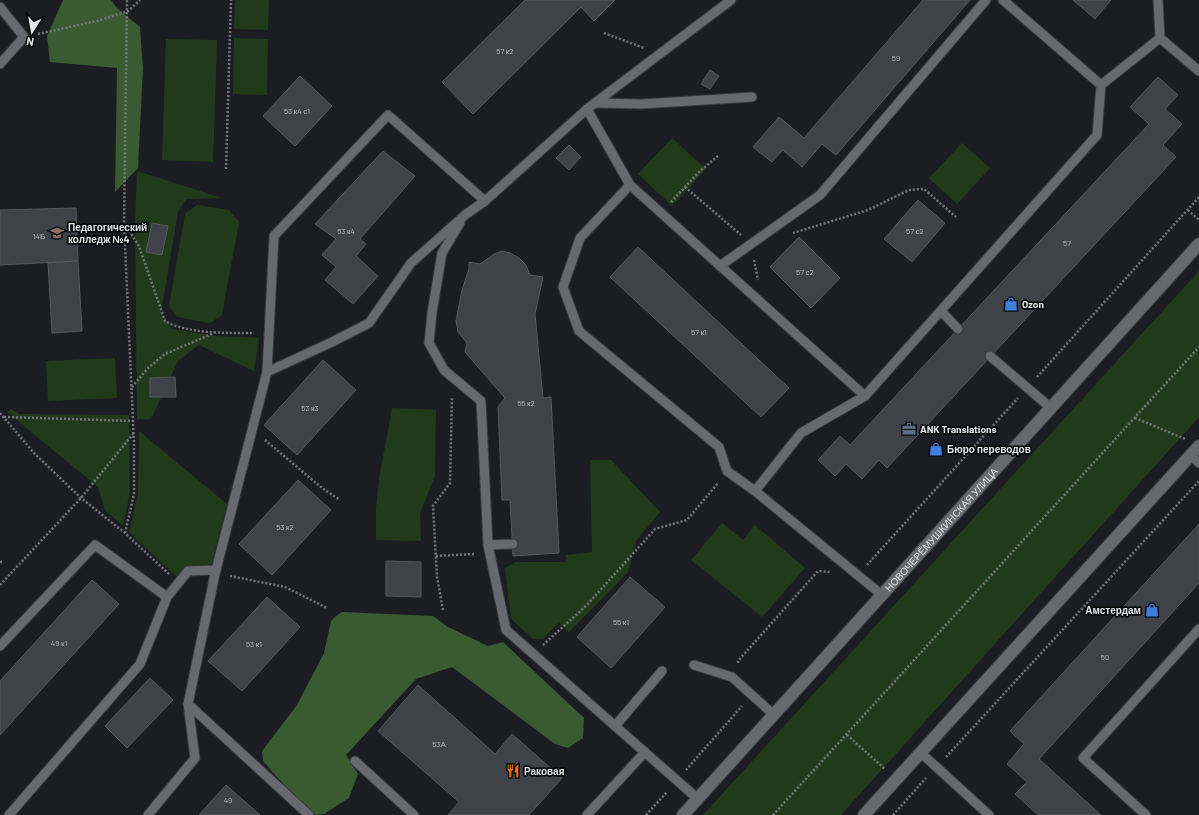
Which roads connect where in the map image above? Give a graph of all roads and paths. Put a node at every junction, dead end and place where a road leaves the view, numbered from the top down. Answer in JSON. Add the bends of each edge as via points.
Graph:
{"nodes":[{"id":1,"x":127,"y":0,"type":"edge"},
{"id":2,"x":140,"y":0,"type":"edge"},
{"id":3,"x":231,"y":0,"type":"edge"},
{"id":4,"x":731,"y":0,"type":"edge"},
{"id":5,"x":986,"y":0,"type":"edge"},
{"id":6,"x":1003,"y":0,"type":"edge"},
{"id":7,"x":1158,"y":0,"type":"edge"},
{"id":8,"x":0,"y":7,"type":"edge"},
{"id":9,"x":128,"y":11,"type":"junction"},
{"id":10,"x":604,"y":33,"type":"dead end"},
{"id":11,"x":24,"y":37,"type":"junction"},
{"id":12,"x":1160,"y":38,"type":"junction"},
{"id":13,"x":660,"y":54,"type":"junction"},
{"id":14,"x":0,"y":64,"type":"edge"},
{"id":15,"x":1199,"y":71,"type":"edge"},
{"id":16,"x":1101,"y":84,"type":"junction"},
{"id":17,"x":752,"y":97,"type":"dead end"},
{"id":18,"x":596,"y":103,"type":"junction"},
{"id":19,"x":587,"y":109,"type":"junction"},
{"id":20,"x":718,"y":156,"type":"dead end"},
{"id":21,"x":226,"y":169,"type":"dead end"},
{"id":22,"x":630,"y":185,"type":"junction"},
{"id":23,"x":1199,"y":198,"type":"edge"},
{"id":24,"x":485,"y":202,"type":"junction"},
{"id":25,"x":1188,"y":210,"type":"junction"},
{"id":26,"x":661,"y":212,"type":"junction"},
{"id":27,"x":465,"y":215,"type":"junction"},
{"id":28,"x":1199,"y":220,"type":"edge"},
{"id":29,"x":124,"y":223,"type":"junction"},
{"id":30,"x":752,"y":244,"type":"junction"},
{"id":31,"x":1199,"y":244,"type":"edge"},
{"id":32,"x":720,"y":266,"type":"junction"},
{"id":33,"x":762,"y":304,"type":"junction"},
{"id":34,"x":941,"y":311,"type":"junction"},
{"id":35,"x":958,"y":329,"type":"dead end"},
{"id":36,"x":216,"y":333,"type":"junction"},
{"id":37,"x":269,"y":333,"type":"junction"},
{"id":38,"x":1199,"y":348,"type":"edge"},
{"id":39,"x":990,"y":356,"type":"dead end"},
{"id":40,"x":267,"y":372,"type":"junction"},
{"id":41,"x":453,"y":378,"type":"junction"},
{"id":42,"x":132,"y":388,"type":"junction"},
{"id":43,"x":1027,"y":388,"type":"junction"},
{"id":44,"x":865,"y":396,"type":"junction"},
{"id":45,"x":1051,"y":408,"type":"junction"},
{"id":46,"x":0,"y":413,"type":"edge"},
{"id":47,"x":4,"y":418,"type":"junction"},
{"id":48,"x":1135,"y":418,"type":"junction"},
{"id":49,"x":133,"y":421,"type":"junction"},
{"id":50,"x":252,"y":429,"type":"junction"},
{"id":51,"x":134,"y":433,"type":"junction"},
{"id":52,"x":1187,"y":440,"type":"dead end"},
{"id":53,"x":1199,"y":446,"type":"edge"},
{"id":54,"x":1195,"y":459,"type":"edge"},
{"id":55,"x":727,"y":471,"type":"junction"},
{"id":56,"x":1199,"y":481,"type":"edge"},
{"id":57,"x":755,"y":491,"type":"junction"},
{"id":58,"x":81,"y":498,"type":"junction"},
{"id":59,"x":340,"y":500,"type":"dead end"},
{"id":60,"x":125,"y":533,"type":"junction"},
{"id":61,"x":513,"y":544,"type":"dead end"},
{"id":62,"x":489,"y":549,"type":"junction"},
{"id":63,"x":436,"y":556,"type":"junction"},
{"id":64,"x":216,"y":572,"type":"junction"},
{"id":65,"x":857,"y":575,"type":"junction"},
{"id":66,"x":178,"y":582,"type":"junction"},
{"id":67,"x":0,"y":585,"type":"edge"},
{"id":68,"x":882,"y":595,"type":"junction"},
{"id":69,"x":167,"y":597,"type":"junction"},
{"id":70,"x":327,"y":608,"type":"dead end"},
{"id":71,"x":443,"y":610,"type":"dead end"},
{"id":72,"x":1199,"y":629,"type":"edge"},
{"id":73,"x":0,"y":646,"type":"edge"},
{"id":74,"x":533,"y":654,"type":"junction"},
{"id":75,"x":694,"y":664,"type":"dead end"},
{"id":76,"x":662,"y":671,"type":"dead end"},
{"id":77,"x":741,"y":686,"type":"junction"},
{"id":78,"x":188,"y":704,"type":"junction"},
{"id":79,"x":774,"y":715,"type":"junction"},
{"id":80,"x":615,"y":726,"type":"junction"},
{"id":81,"x":847,"y":735,"type":"junction"},
{"id":82,"x":645,"y":752,"type":"junction"},
{"id":83,"x":920,"y":752,"type":"junction"},
{"id":84,"x":354,"y":761,"type":"dead end"},
{"id":85,"x":936,"y":767,"type":"junction"},
{"id":86,"x":889,"y":772,"type":"dead end"},
{"id":87,"x":677,"y":780,"type":"junction"},
{"id":88,"x":908,"y":790,"type":"dead end"},
{"id":89,"x":913,"y":794,"type":"junction"},
{"id":90,"x":698,"y":799,"type":"junction"},
{"id":91,"x":9,"y":815,"type":"edge"},
{"id":92,"x":148,"y":815,"type":"edge"},
{"id":93,"x":309,"y":815,"type":"edge"},
{"id":94,"x":414,"y":815,"type":"edge"},
{"id":95,"x":587,"y":815,"type":"edge"},
{"id":96,"x":646,"y":815,"type":"edge"},
{"id":97,"x":683,"y":815,"type":"edge"},
{"id":98,"x":773,"y":815,"type":"edge"},
{"id":99,"x":864,"y":815,"type":"edge"},
{"id":100,"x":893,"y":815,"type":"edge"},
{"id":101,"x":989,"y":815,"type":"edge"},
{"id":102,"x":1146,"y":815,"type":"edge"}],
"edges":[{"from":1,"to":9,"type":"path"},
{"from":2,"to":9,"type":"path"},
{"from":3,"to":21,"type":"path"},
{"from":4,"to":13,"type":"lane"},
{"from":5,"to":30,"type":"lane","via":[[820,195]]},
{"from":6,"to":16,"type":"lane"},
{"from":7,"to":12,"type":"lane"},
{"from":8,"to":11,"type":"lane"},
{"from":9,"to":11,"type":"path","via":[[101,20]]},
{"from":9,"to":29,"type":"path"},
{"from":10,"to":13,"type":"path"},
{"from":11,"to":14,"type":"lane"},
{"from":12,"to":15,"type":"lane"},
{"from":12,"to":16,"type":"lane"},
{"from":13,"to":18,"type":"lane"},
{"from":16,"to":34,"type":"lane","via":[[1097,135]]},
{"from":17,"to":18,"type":"lane","via":[[642,104]]},
{"from":18,"to":19,"type":"lane"},
{"from":19,"to":22,"type":"lane"},
{"from":19,"to":24,"type":"lane"},
{"from":20,"to":26,"type":"path"},
{"from":22,"to":26,"type":"lane"},
{"from":22,"to":55,"type":"lane","via":[[580,238],[563,287],[579,331],[719,447]]},
{"from":23,"to":25,"type":"path"},
{"from":24,"to":27,"type":"lane"},
{"from":24,"to":37,"type":"lane","via":[[388,115],[274,236]]},
{"from":25,"to":28,"type":"path"},
{"from":25,"to":43,"type":"path"},
{"from":26,"to":32,"type":"lane"},
{"from":27,"to":40,"type":"lane","via":[[411,263],[369,323]]},
{"from":27,"to":41,"type":"lane","via":[[442,253],[429,343],[444,370]]},
{"from":29,"to":36,"type":"path","via":[[139,246],[164,321],[174,326]]},
{"from":29,"to":42,"type":"path"},
{"from":30,"to":32,"type":"lane"},
{"from":30,"to":33,"type":"path"},
{"from":31,"to":45,"type":"street","name":"НОВОЧЕРЁМУШКИНСКАЯ УЛИЦА"},
{"from":32,"to":33,"type":"lane"},
{"from":33,"to":44,"type":"lane"},
{"from":34,"to":35,"type":"lane"},
{"from":34,"to":44,"type":"lane"},
{"from":36,"to":37,"type":"path"},
{"from":36,"to":42,"type":"path","via":[[165,354],[148,368]]},
{"from":37,"to":40,"type":"lane"},
{"from":38,"to":48,"type":"path"},
{"from":39,"to":43,"type":"lane"},
{"from":40,"to":50,"type":"lane"},
{"from":41,"to":62,"type":"lane","via":[[481,401]]},
{"from":41,"to":63,"type":"path","via":[[450,483],[433,506]]},
{"from":42,"to":49,"type":"path"},
{"from":43,"to":45,"type":"lane"},
{"from":43,"to":65,"type":"path"},
{"from":44,"to":57,"type":"lane","via":[[801,433]]},
{"from":45,"to":68,"type":"street","name":"НОВОЧЕРЁМУШКИНСКАЯ УЛИЦА"},
{"from":46,"to":47,"type":"path"},
{"from":47,"to":49,"type":"path"},
{"from":47,"to":58,"type":"path"},
{"from":48,"to":52,"type":"path"},
{"from":48,"to":81,"type":"path"},
{"from":49,"to":51,"type":"path"},
{"from":50,"to":59,"type":"path"},
{"from":50,"to":64,"type":"lane"},
{"from":51,"to":58,"type":"path"},
{"from":51,"to":60,"type":"path","via":[[134,494]]},
{"from":53,"to":54,"type":"street"},
{"from":54,"to":83,"type":"street"},
{"from":55,"to":57,"type":"lane"},
{"from":55,"to":74,"type":"path","via":[[687,520],[655,529],[587,605]]},
{"from":56,"to":85,"type":"path"},
{"from":57,"to":65,"type":"lane"},
{"from":58,"to":60,"type":"path"},
{"from":58,"to":67,"type":"path"},
{"from":60,"to":66,"type":"path"},
{"from":61,"to":62,"type":"lane"},
{"from":62,"to":63,"type":"path"},
{"from":62,"to":74,"type":"lane","via":[[506,630]]},
{"from":63,"to":71,"type":"path"},
{"from":64,"to":66,"type":"lane","via":[[188,571]]},
{"from":64,"to":70,"type":"path","via":[[285,587]]},
{"from":64,"to":78,"type":"lane"},
{"from":65,"to":68,"type":"lane"},
{"from":65,"to":77,"type":"path","via":[[818,571],[738,661]]},
{"from":66,"to":69,"type":"lane"},
{"from":68,"to":79,"type":"street","name":"НОВОЧЕРЁМУШКИНСКАЯ УЛИЦА"},
{"from":69,"to":73,"type":"lane","via":[[94,544]]},
{"from":69,"to":91,"type":"lane","via":[[140,664]]},
{"from":72,"to":102,"type":"lane","via":[[1083,758]]},
{"from":74,"to":80,"type":"lane"},
{"from":75,"to":77,"type":"lane","via":[[732,677]]},
{"from":76,"to":80,"type":"lane"},
{"from":77,"to":79,"type":"lane"},
{"from":77,"to":87,"type":"path","via":[[743,704]]},
{"from":78,"to":92,"type":"lane","via":[[195,758]]},
{"from":78,"to":93,"type":"lane"},
{"from":79,"to":90,"type":"street","name":"НОВОЧЕРЁМУШКИНСКАЯ УЛИЦА"},
{"from":80,"to":82,"type":"lane"},
{"from":81,"to":86,"type":"path"},
{"from":81,"to":98,"type":"path"},
{"from":82,"to":87,"type":"lane"},
{"from":82,"to":95,"type":"lane"},
{"from":83,"to":85,"type":"lane"},
{"from":83,"to":99,"type":"street"},
{"from":84,"to":94,"type":"lane"},
{"from":85,"to":89,"type":"path"},
{"from":85,"to":101,"type":"lane"},
{"from":87,"to":90,"type":"lane"},
{"from":87,"to":96,"type":"path"},
{"from":88,"to":89,"type":"path"},
{"from":89,"to":100,"type":"path"},
{"from":90,"to":97,"type":"street","name":"НОВОЧЕРЁМУШКИНСКАЯ УЛИЦА"}]}
